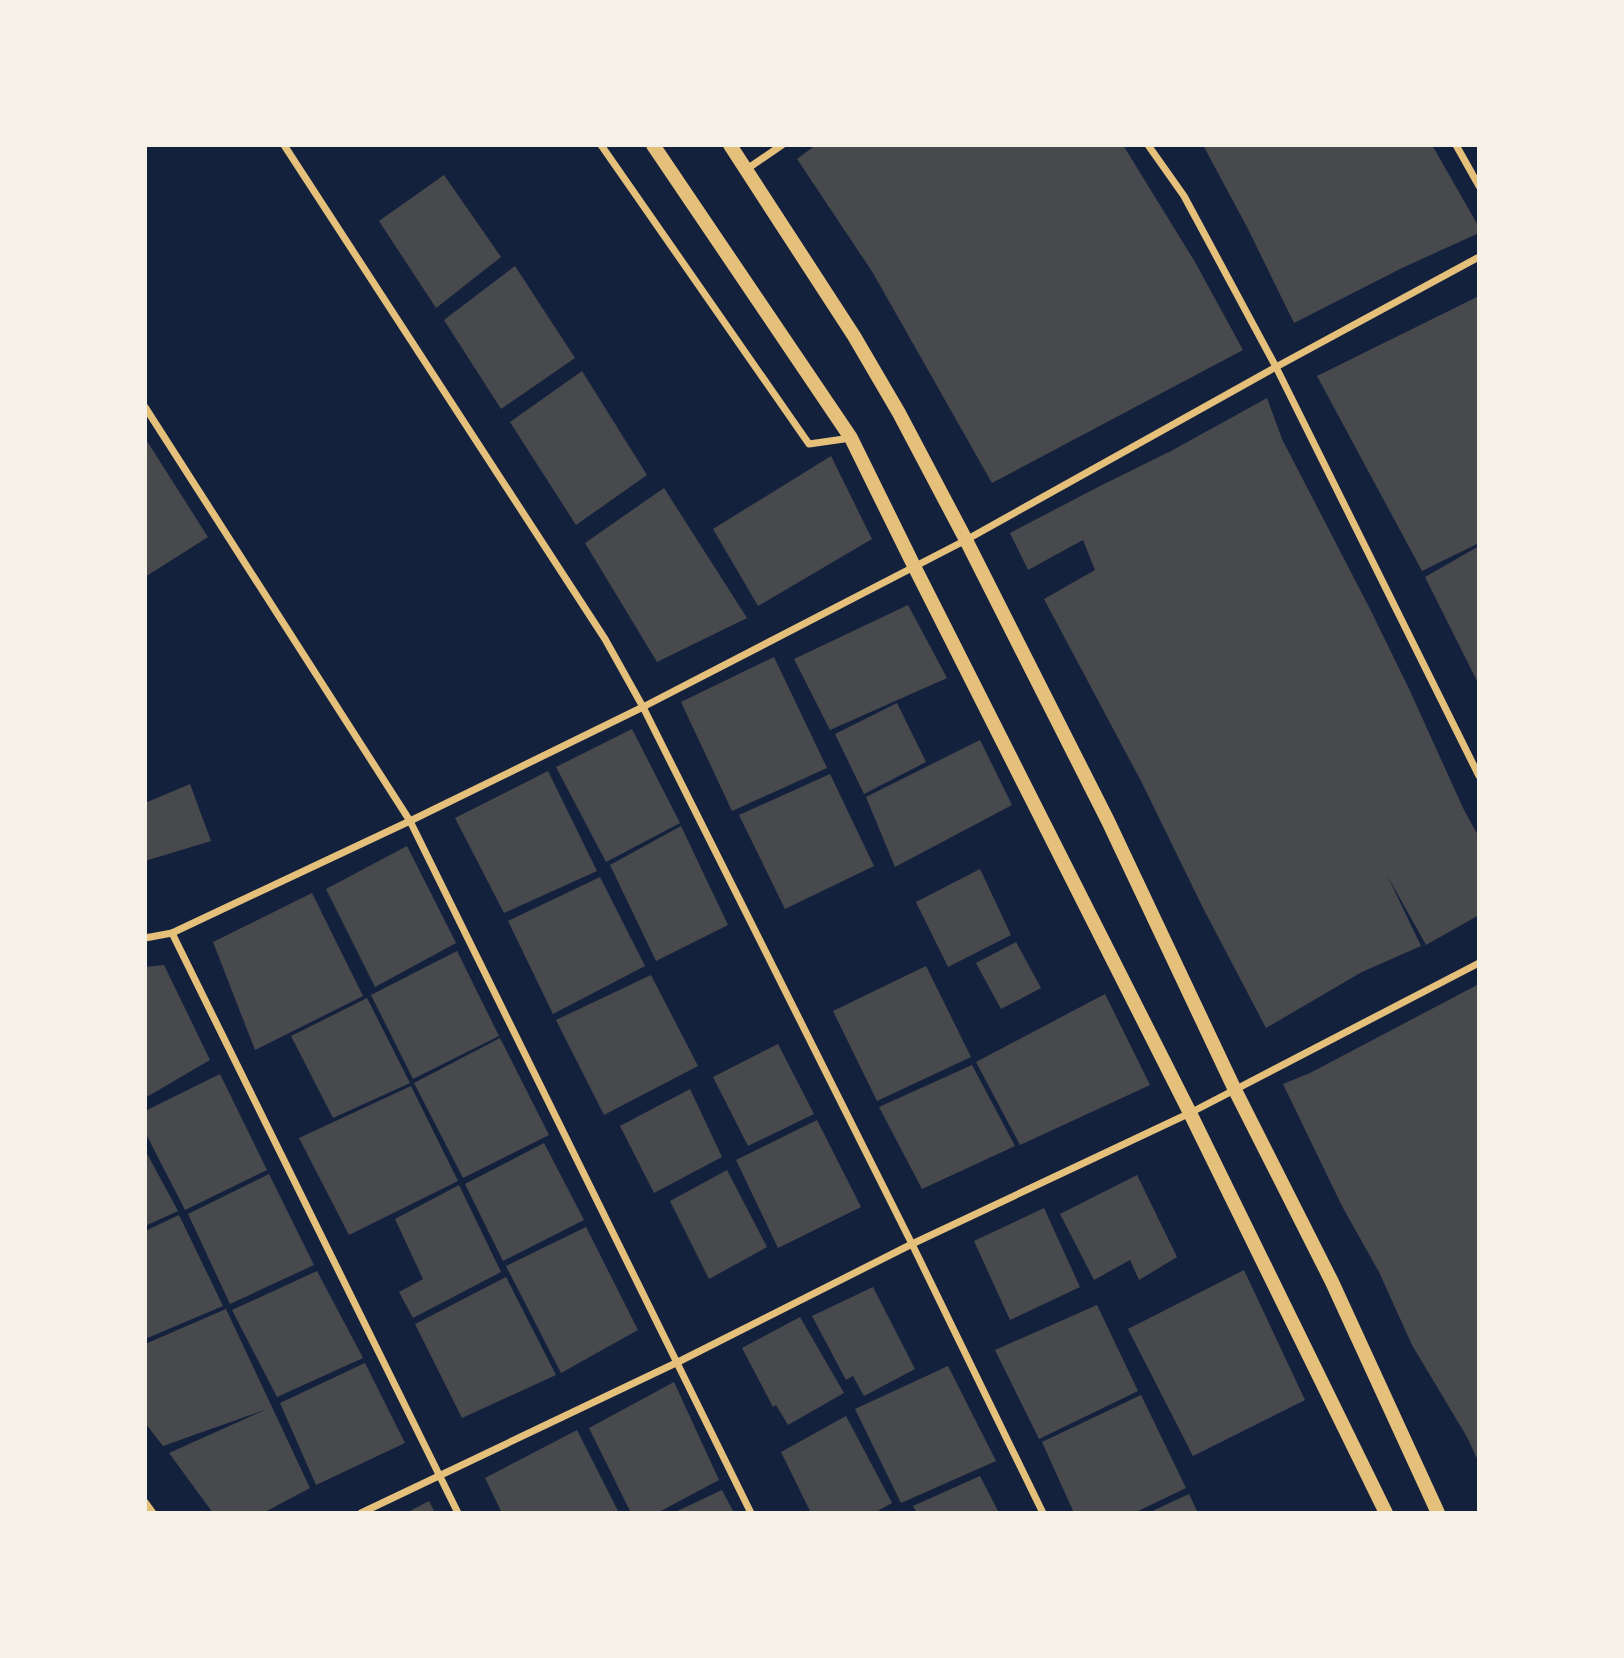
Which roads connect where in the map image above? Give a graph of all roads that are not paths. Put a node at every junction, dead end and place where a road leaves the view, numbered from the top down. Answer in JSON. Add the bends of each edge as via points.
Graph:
{"nodes":[{"id":1,"x":284,"y":145,"type":"edge"},
{"id":2,"x":601,"y":145,"type":"edge"},
{"id":3,"x":653,"y":145,"type":"edge"},
{"id":4,"x":730,"y":145,"type":"edge"},
{"id":5,"x":782,"y":145,"type":"edge"},
{"id":6,"x":1149,"y":145,"type":"edge"},
{"id":7,"x":1456,"y":145,"type":"edge"},
{"id":8,"x":747,"y":169,"type":"junction"},
{"id":9,"x":1479,"y":186,"type":"edge"},
{"id":10,"x":1479,"y":257,"type":"edge"},
{"id":11,"x":1276,"y":367,"type":"junction"},
{"id":12,"x":145,"y":407,"type":"edge"},
{"id":13,"x":851,"y":438,"type":"junction"},
{"id":14,"x":966,"y":540,"type":"junction"},
{"id":15,"x":914,"y":566,"type":"junction"},
{"id":16,"x":643,"y":707,"type":"junction"},
{"id":17,"x":1479,"y":776,"type":"edge"},
{"id":18,"x":410,"y":821,"type":"junction"},
{"id":19,"x":172,"y":933,"type":"junction"},
{"id":20,"x":145,"y":938,"type":"edge"},
{"id":21,"x":1479,"y":963,"type":"edge"},
{"id":22,"x":1235,"y":1090,"type":"junction"},
{"id":23,"x":1190,"y":1113,"type":"junction"},
{"id":24,"x":912,"y":1244,"type":"junction"},
{"id":25,"x":678,"y":1362,"type":"junction"},
{"id":26,"x":439,"y":1474,"type":"junction"},
{"id":27,"x":145,"y":1502,"type":"edge"},
{"id":28,"x":153,"y":1513,"type":"edge"},
{"id":29,"x":361,"y":1513,"type":"edge"},
{"id":30,"x":458,"y":1513,"type":"edge"},
{"id":31,"x":751,"y":1513,"type":"edge"},
{"id":32,"x":1043,"y":1513,"type":"edge"},
{"id":33,"x":1386,"y":1513,"type":"edge"},
{"id":34,"x":1438,"y":1513,"type":"edge"}],
"edges":[{"from":1,"to":16,"type":"street","via":[[605,639]]},
{"from":2,"to":13,"type":"street","via":[[809,444]]},
{"from":3,"to":13,"type":"main road"},
{"from":4,"to":8,"type":"main road"},
{"from":5,"to":8,"type":"street"},
{"from":6,"to":11,"type":"street","via":[[1184,196]]},
{"from":7,"to":9,"type":"street"},
{"from":8,"to":14,"type":"main road","via":[[899,413]]},
{"from":10,"to":11,"type":"street"},
{"from":11,"to":14,"type":"street"},
{"from":11,"to":17,"type":"street"},
{"from":12,"to":18,"type":"street"},
{"from":13,"to":15,"type":"main road"},
{"from":14,"to":15,"type":"street"},
{"from":14,"to":22,"type":"main road","via":[[1108,821]]},
{"from":15,"to":16,"type":"street"},
{"from":15,"to":23,"type":"main road"},
{"from":16,"to":18,"type":"street"},
{"from":16,"to":24,"type":"street"},
{"from":18,"to":19,"type":"street"},
{"from":18,"to":25,"type":"street"},
{"from":19,"to":20,"type":"street"},
{"from":19,"to":26,"type":"street"},
{"from":21,"to":22,"type":"street"},
{"from":22,"to":23,"type":"street"},
{"from":22,"to":34,"type":"main road","via":[[1332,1282]]},
{"from":23,"to":24,"type":"street"},
{"from":23,"to":33,"type":"main road"},
{"from":24,"to":25,"type":"street"},
{"from":24,"to":32,"type":"street"},
{"from":25,"to":26,"type":"street"},
{"from":25,"to":31,"type":"street"},
{"from":26,"to":29,"type":"street"},
{"from":26,"to":30,"type":"street"},
{"from":27,"to":28,"type":"street"}]}
